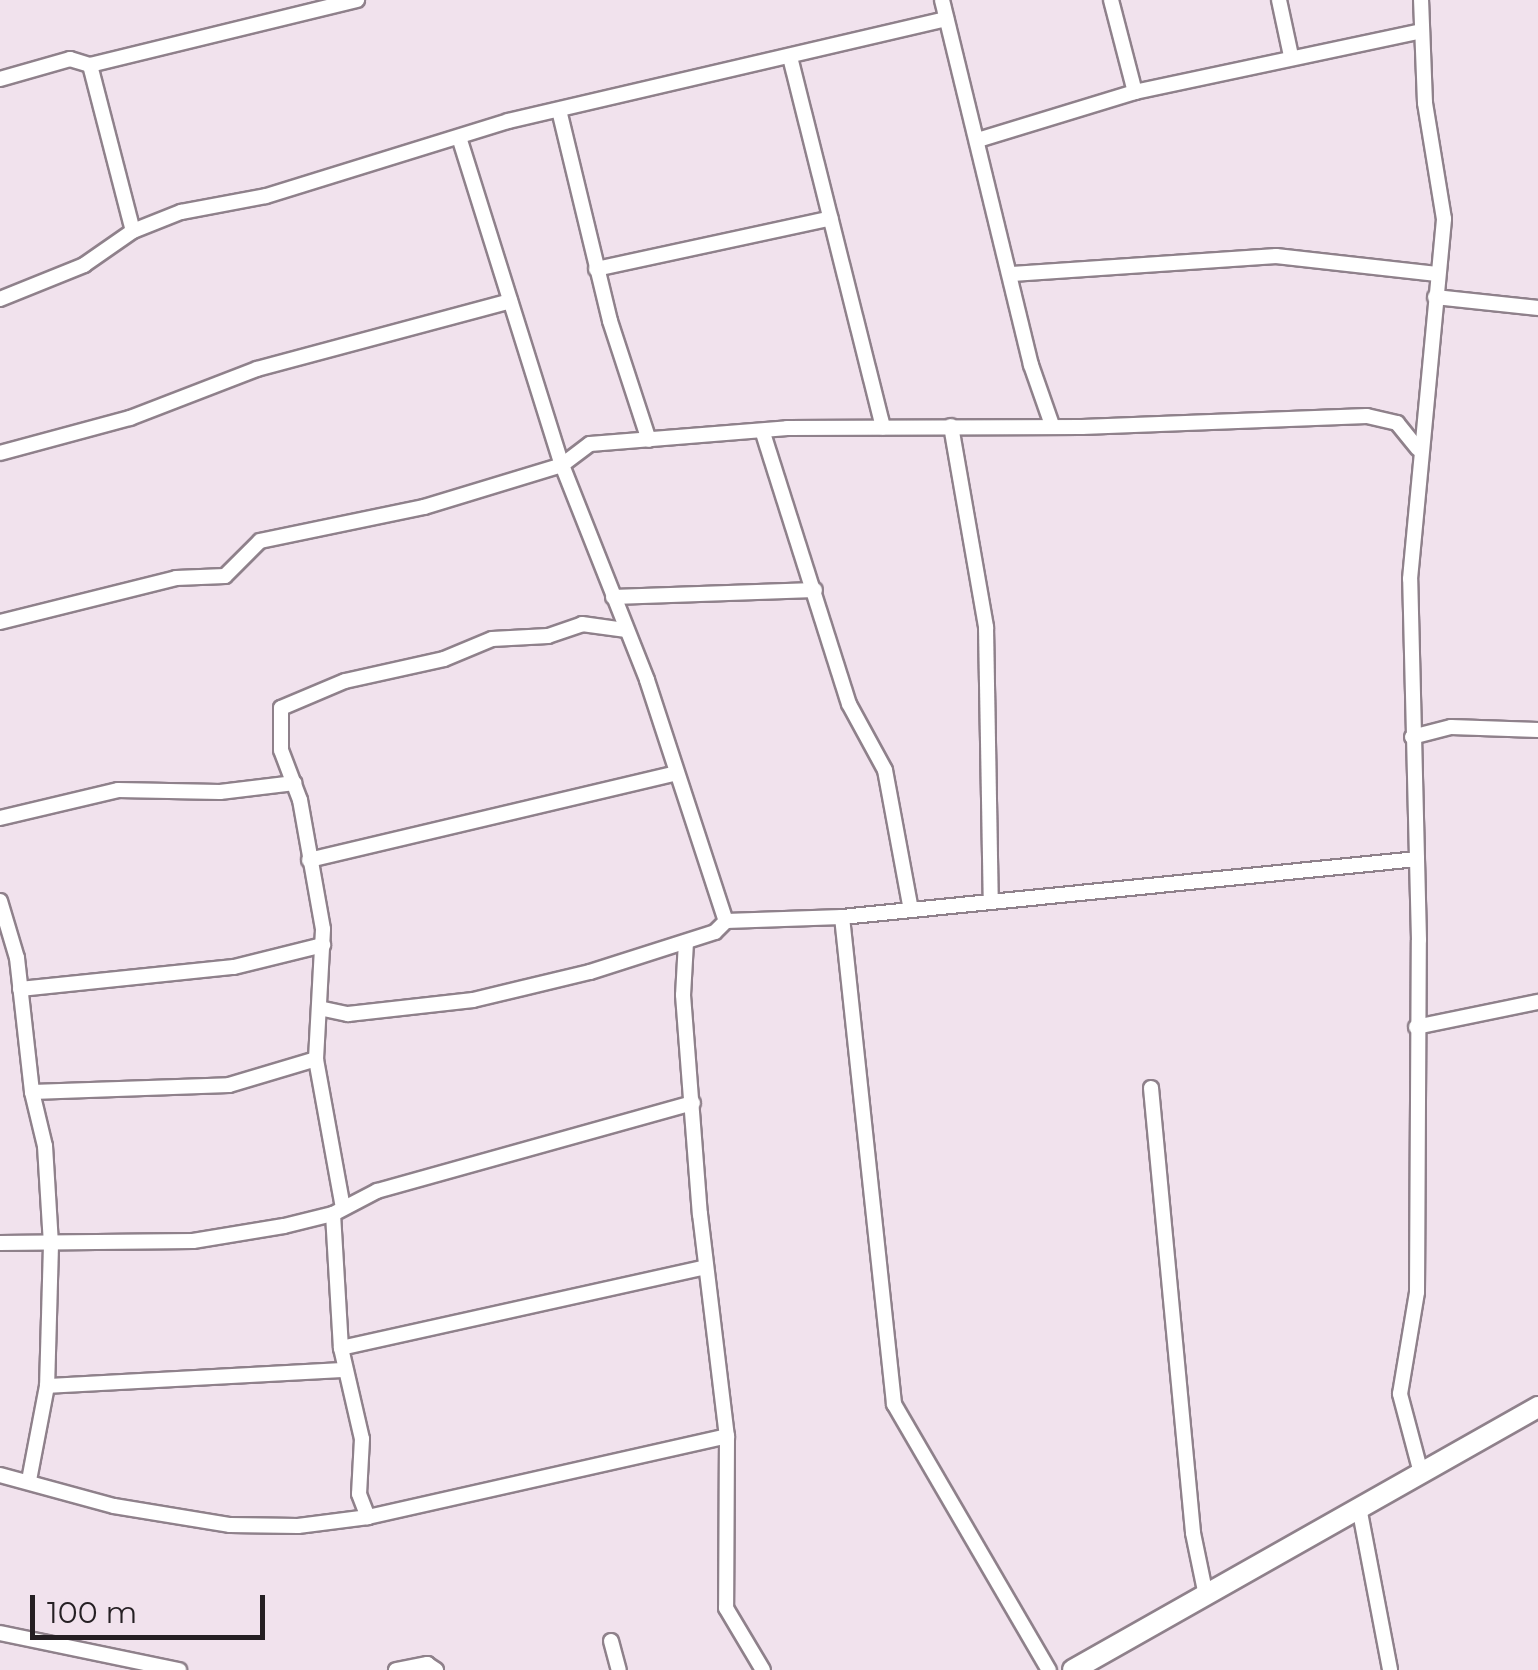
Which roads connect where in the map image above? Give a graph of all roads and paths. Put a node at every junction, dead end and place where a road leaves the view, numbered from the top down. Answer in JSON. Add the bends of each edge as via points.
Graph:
{"nodes":[{"id":1,"x":357,"y":0,"type":"edge"},
{"id":2,"x":942,"y":0,"type":"edge"},
{"id":3,"x":1110,"y":0,"type":"edge"},
{"id":4,"x":1279,"y":0,"type":"edge"},
{"id":5,"x":1421,"y":0,"type":"edge"},
{"id":6,"x":946,"y":18,"type":"junction"},
{"id":7,"x":1422,"y":31,"type":"junction"},
{"id":8,"x":790,"y":56,"type":"junction"},
{"id":9,"x":1291,"y":56,"type":"junction"},
{"id":10,"x":90,"y":66,"type":"junction"},
{"id":11,"x":0,"y":78,"type":"edge"},
{"id":12,"x":1134,"y":92,"type":"junction"},
{"id":13,"x":559,"y":110,"type":"junction"},
{"id":14,"x":458,"y":137,"type":"junction"},
{"id":15,"x":978,"y":140,"type":"junction"},
{"id":16,"x":831,"y":218,"type":"junction"},
{"id":17,"x":132,"y":230,"type":"junction"},
{"id":18,"x":596,"y":270,"type":"junction"},
{"id":19,"x":1012,"y":274,"type":"junction"},
{"id":20,"x":1437,"y":274,"type":"junction"},
{"id":21,"x":1435,"y":297,"type":"junction"},
{"id":22,"x":0,"y":299,"type":"edge"},
{"id":23,"x":510,"y":302,"type":"junction"},
{"id":24,"x":1538,"y":308,"type":"edge"},
{"id":25,"x":1052,"y":424,"type":"junction"},
{"id":26,"x":951,"y":426,"type":"junction"},
{"id":27,"x":883,"y":428,"type":"junction"},
{"id":28,"x":764,"y":433,"type":"junction"},
{"id":29,"x":649,"y":440,"type":"junction"},
{"id":30,"x":1418,"y":449,"type":"junction"},
{"id":31,"x":0,"y":453,"type":"edge"},
{"id":32,"x":562,"y":465,"type":"junction"},
{"id":33,"x":815,"y":590,"type":"junction"},
{"id":34,"x":614,"y":598,"type":"junction"},
{"id":35,"x":0,"y":622,"type":"edge"},
{"id":36,"x":625,"y":630,"type":"junction"},
{"id":37,"x":1538,"y":730,"type":"edge"},
{"id":38,"x":1412,"y":737,"type":"junction"},
{"id":39,"x":674,"y":774,"type":"junction"},
{"id":40,"x":294,"y":783,"type":"junction"},
{"id":41,"x":0,"y":818,"type":"edge"},
{"id":42,"x":1417,"y":859,"type":"junction"},
{"id":43,"x":308,"y":860,"type":"junction"},
{"id":44,"x":0,"y":901,"type":"edge"},
{"id":45,"x":991,"y":902,"type":"junction"},
{"id":46,"x":910,"y":910,"type":"junction"},
{"id":47,"x":842,"y":917,"type":"junction"},
{"id":48,"x":726,"y":921,"type":"junction"},
{"id":49,"x":686,"y":942,"type":"junction"},
{"id":50,"x":323,"y":946,"type":"junction"},
{"id":51,"x":301,"y":955,"type":"junction"},
{"id":52,"x":324,"y":962,"type":"junction"},
{"id":53,"x":20,"y":989,"type":"junction"},
{"id":54,"x":1538,"y":1002,"type":"edge"},
{"id":55,"x":319,"y":1008,"type":"junction"},
{"id":56,"x":1416,"y":1026,"type":"junction"},
{"id":57,"x":316,"y":1059,"type":"junction"},
{"id":58,"x":1151,"y":1088,"type":"dead end"},
{"id":59,"x":32,"y":1092,"type":"junction"},
{"id":60,"x":693,"y":1102,"type":"junction"},
{"id":61,"x":338,"y":1211,"type":"junction"},
{"id":62,"x":0,"y":1242,"type":"edge"},
{"id":63,"x":51,"y":1245,"type":"junction"},
{"id":64,"x":704,"y":1267,"type":"junction"},
{"id":65,"x":341,"y":1348,"type":"junction"},
{"id":66,"x":344,"y":1370,"type":"junction"},
{"id":67,"x":47,"y":1386,"type":"junction"},
{"id":68,"x":1538,"y":1407,"type":"edge"},
{"id":69,"x":727,"y":1436,"type":"junction"},
{"id":70,"x":1421,"y":1473,"type":"junction"},
{"id":71,"x":0,"y":1475,"type":"edge"},
{"id":72,"x":29,"y":1480,"type":"junction"},
{"id":73,"x":1359,"y":1507,"type":"junction"},
{"id":74,"x":368,"y":1517,"type":"junction"},
{"id":75,"x":1205,"y":1591,"type":"junction"},
{"id":76,"x":0,"y":1633,"type":"edge"},
{"id":77,"x":611,"y":1640,"type":"dead end"},
{"id":78,"x":179,"y":1670,"type":"edge"},
{"id":79,"x":396,"y":1670,"type":"edge"},
{"id":80,"x":436,"y":1670,"type":"edge"},
{"id":81,"x":618,"y":1670,"type":"edge"},
{"id":82,"x":764,"y":1670,"type":"edge"},
{"id":83,"x":1049,"y":1670,"type":"edge"},
{"id":84,"x":1073,"y":1670,"type":"edge"},
{"id":85,"x":1390,"y":1670,"type":"edge"}],
"edges":[{"from":1,"to":10,"type":"street"},
{"from":2,"to":6,"type":"street"},
{"from":3,"to":12,"type":"street"},
{"from":4,"to":9,"type":"street"},
{"from":5,"to":7,"type":"street"},
{"from":6,"to":8,"type":"street"},
{"from":6,"to":15,"type":"street"},
{"from":7,"to":9,"type":"street"},
{"from":7,"to":20,"type":"street","via":[[1425,102],[1443,208]]},
{"from":8,"to":13,"type":"street"},
{"from":8,"to":16,"type":"street"},
{"from":9,"to":12,"type":"street"},
{"from":10,"to":11,"type":"street","via":[[70,59]]},
{"from":10,"to":17,"type":"street"},
{"from":12,"to":15,"type":"street"},
{"from":13,"to":14,"type":"street"},
{"from":13,"to":18,"type":"street"},
{"from":14,"to":17,"type":"street"},
{"from":14,"to":23,"type":"street"},
{"from":15,"to":19,"type":"street"},
{"from":16,"to":18,"type":"street"},
{"from":16,"to":27,"type":"street"},
{"from":17,"to":22,"type":"street","via":[[84,265]]},
{"from":18,"to":29,"type":"street"},
{"from":19,"to":20,"type":"street","via":[[1276,256]]},
{"from":19,"to":25,"type":"street"},
{"from":20,"to":21,"type":"street"},
{"from":21,"to":24,"type":"street"},
{"from":21,"to":30,"type":"street"},
{"from":23,"to":31,"type":"street","via":[[257,369],[130,418]]},
{"from":23,"to":32,"type":"street"},
{"from":25,"to":26,"type":"street"},
{"from":25,"to":30,"type":"street","via":[[1366,416],[1396,423]]},
{"from":26,"to":27,"type":"street"},
{"from":26,"to":45,"type":"street","via":[[986,626]]},
{"from":27,"to":28,"type":"street"},
{"from":28,"to":29,"type":"street"},
{"from":28,"to":33,"type":"street"},
{"from":29,"to":32,"type":"street","via":[[590,444]]},
{"from":30,"to":38,"type":"street"},
{"from":32,"to":34,"type":"street"},
{"from":32,"to":35,"type":"street","via":[[389,517],[260,541],[224,576],[176,578]]},
{"from":33,"to":34,"type":"street"},
{"from":33,"to":46,"type":"street","via":[[849,704],[885,770]]},
{"from":34,"to":36,"type":"street"},
{"from":36,"to":39,"type":"street"},
{"from":36,"to":40,"type":"street","via":[[582,624],[548,636],[492,639],[444,659],[285,702],[281,750]]},
{"from":37,"to":38,"type":"street","via":[[1451,727]]},
{"from":38,"to":42,"type":"street"},
{"from":39,"to":43,"type":"street"},
{"from":39,"to":48,"type":"street"},
{"from":40,"to":41,"type":"street","via":[[220,792],[118,790]]},
{"from":40,"to":43,"type":"street"},
{"from":42,"to":45,"type":"street"},
{"from":42,"to":56,"type":"street"},
{"from":43,"to":50,"type":"street"},
{"from":44,"to":53,"type":"street"},
{"from":45,"to":46,"type":"street"},
{"from":46,"to":47,"type":"street"},
{"from":47,"to":48,"type":"street"},
{"from":47,"to":83,"type":"street","via":[[894,1404]]},
{"from":48,"to":49,"type":"street"},
{"from":49,"to":55,"type":"street","via":[[472,1000],[348,1014]]},
{"from":49,"to":60,"type":"street","via":[[683,995]]},
{"from":50,"to":51,"type":"street"},
{"from":50,"to":52,"type":"street"},
{"from":51,"to":52,"type":"street"},
{"from":51,"to":53,"type":"street"},
{"from":52,"to":55,"type":"street"},
{"from":53,"to":59,"type":"street"},
{"from":54,"to":56,"type":"street"},
{"from":55,"to":57,"type":"street"},
{"from":56,"to":70,"type":"street","via":[[1417,1292],[1400,1394]]},
{"from":57,"to":59,"type":"street","via":[[230,1086]]},
{"from":57,"to":61,"type":"street"},
{"from":58,"to":75,"type":"street","via":[[1193,1533]]},
{"from":59,"to":63,"type":"street","via":[[45,1146]]},
{"from":60,"to":61,"type":"street","via":[[376,1191]]},
{"from":60,"to":64,"type":"street"},
{"from":61,"to":63,"type":"street","via":[[193,1241]]},
{"from":61,"to":65,"type":"street"},
{"from":62,"to":63,"type":"street"},
{"from":63,"to":67,"type":"street"},
{"from":64,"to":65,"type":"street"},
{"from":64,"to":69,"type":"street"},
{"from":65,"to":66,"type":"street"},
{"from":66,"to":67,"type":"street"},
{"from":66,"to":74,"type":"street","via":[[362,1439],[359,1494]]},
{"from":67,"to":72,"type":"street"},
{"from":68,"to":70,"type":"main road"},
{"from":69,"to":74,"type":"street"},
{"from":69,"to":82,"type":"street","via":[[726,1608]]},
{"from":70,"to":73,"type":"main road"},
{"from":71,"to":72,"type":"street"},
{"from":72,"to":74,"type":"street","via":[[114,1506],[230,1525]]},
{"from":73,"to":75,"type":"main road"},
{"from":73,"to":85,"type":"street"},
{"from":75,"to":84,"type":"main road"},
{"from":76,"to":78,"type":"street"},
{"from":77,"to":81,"type":"street"},
{"from":79,"to":80,"type":"street","via":[[427,1664]]}]}
